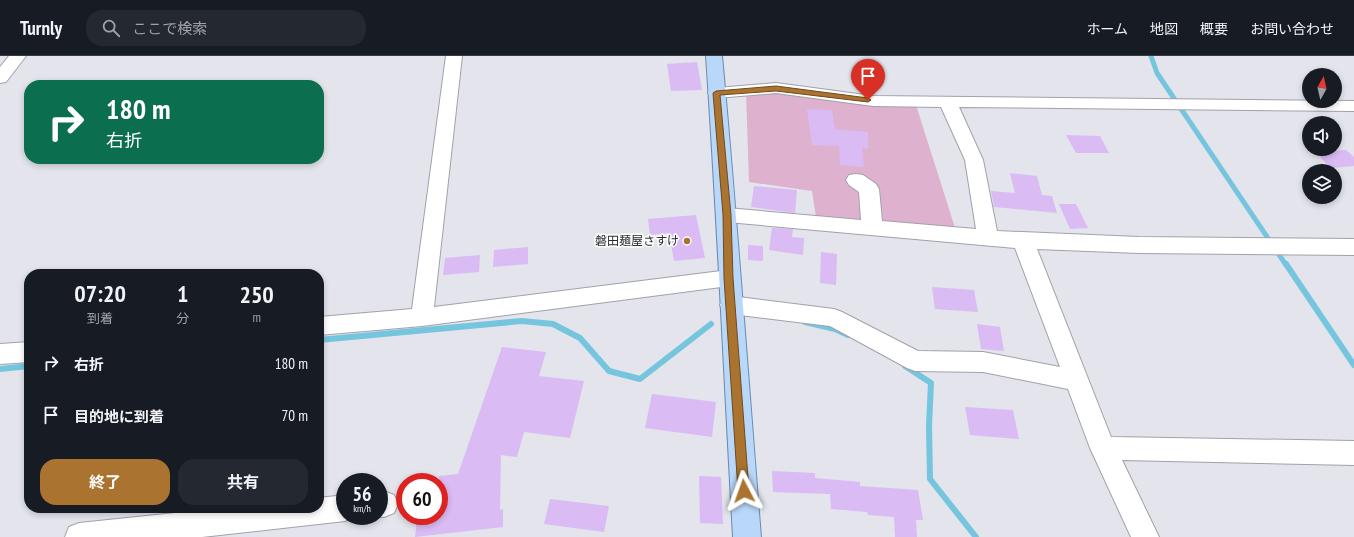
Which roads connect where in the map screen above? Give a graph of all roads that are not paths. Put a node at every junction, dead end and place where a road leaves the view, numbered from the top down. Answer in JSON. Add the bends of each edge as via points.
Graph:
{"nodes":[{"id":1,"x":18,"y":56,"type":"edge"},
{"id":2,"x":454,"y":56,"type":"edge"},
{"id":3,"x":714,"y":56,"type":"edge"},
{"id":4,"x":0,"y":78,"type":"edge"},
{"id":5,"x":716,"y":93,"type":"junction"},
{"id":6,"x":948,"y":103,"type":"junction"},
{"id":7,"x":1354,"y":106,"type":"edge"},
{"id":8,"x":856,"y":180,"type":"dead end"},
{"id":9,"x":727,"y":215,"type":"junction"},
{"id":10,"x":872,"y":227,"type":"junction"},
{"id":11,"x":988,"y":237,"type":"junction"},
{"id":12,"x":1023,"y":241,"type":"junction"},
{"id":13,"x":1354,"y":247,"type":"edge"},
{"id":14,"x":729,"y":278,"type":"junction"},
{"id":15,"x":731,"y":305,"type":"junction"},
{"id":16,"x":422,"y":317,"type":"junction"},
{"id":17,"x":324,"y":326,"type":"edge"},
{"id":18,"x":24,"y":352,"type":"edge"},
{"id":19,"x":0,"y":354,"type":"edge"},
{"id":20,"x":1076,"y":380,"type":"junction"},
{"id":21,"x":1104,"y":448,"type":"junction"},
{"id":22,"x":1354,"y":453,"type":"edge"},
{"id":23,"x":336,"y":509,"type":"edge"},
{"id":24,"x":324,"y":510,"type":"edge"},
{"id":25,"x":299,"y":513,"type":"edge"},
{"id":26,"x":79,"y":537,"type":"edge"},
{"id":27,"x":747,"y":537,"type":"edge"},
{"id":28,"x":1145,"y":537,"type":"edge"}],
"edges":[{"from":1,"to":4,"type":"street"},
{"from":2,"to":16,"type":"street"},
{"from":3,"to":5,"type":"main road"},
{"from":5,"to":6,"type":"street","via":[[776,88],[873,101]]},
{"from":5,"to":9,"type":"main road"},
{"from":6,"to":7,"type":"street"},
{"from":6,"to":11,"type":"street","via":[[974,160]]},
{"from":8,"to":10,"type":"street","via":[[869,190]]},
{"from":9,"to":10,"type":"street"},
{"from":9,"to":14,"type":"main road"},
{"from":10,"to":11,"type":"street"},
{"from":11,"to":12,"type":"street"},
{"from":12,"to":13,"type":"street"},
{"from":12,"to":20,"type":"street"},
{"from":14,"to":15,"type":"main road"},
{"from":14,"to":16,"type":"street"},
{"from":15,"to":20,"type":"street","via":[[834,318],[915,361],[983,362]]},
{"from":15,"to":27,"type":"main road"},
{"from":16,"to":17,"type":"street"},
{"from":18,"to":19,"type":"street"},
{"from":20,"to":21,"type":"street"},
{"from":21,"to":22,"type":"street"},
{"from":21,"to":28,"type":"street"},
{"from":23,"to":24,"type":"street"},
{"from":25,"to":26,"type":"street"}]}
